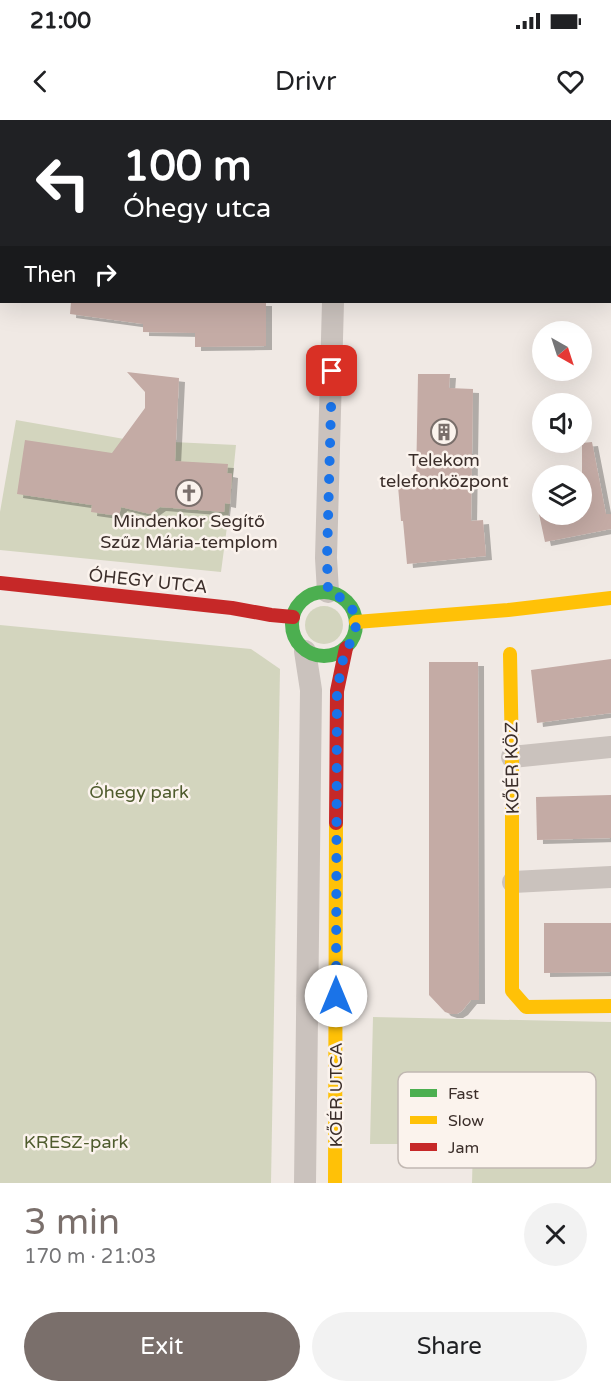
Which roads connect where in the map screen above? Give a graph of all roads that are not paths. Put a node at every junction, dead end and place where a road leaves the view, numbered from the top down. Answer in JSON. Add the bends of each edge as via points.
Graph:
{"nodes":[{"id":1,"x":333,"y":303,"type":"edge"},
{"id":2,"x":0,"y":583,"type":"edge"},
{"id":3,"x":328,"y":592,"type":"junction"},
{"id":4,"x":611,"y":598,"type":"edge"},
{"id":5,"x":292,"y":617,"type":"junction"},
{"id":6,"x":356,"y":622,"type":"junction"},
{"id":7,"x":346,"y":648,"type":"junction"},
{"id":8,"x":305,"y":651,"type":"junction"},
{"id":9,"x":510,"y":654,"type":"dead end"},
{"id":10,"x":611,"y":747,"type":"edge"},
{"id":11,"x":512,"y":757,"type":"junction"},
{"id":12,"x":611,"y":877,"type":"edge"},
{"id":13,"x":513,"y":882,"type":"junction"},
{"id":14,"x":611,"y":1006,"type":"edge"},
{"id":15,"x":305,"y":1183,"type":"edge"},
{"id":16,"x":335,"y":1183,"type":"edge"}],
"edges":[{"from":1,"to":3,"type":"street"},
{"from":2,"to":5,"type":"street","name":"ÓHEGY UTCA"},
{"from":3,"to":5,"type":"street","via":[[301,600]]},
{"from":3,"to":6,"type":"street","via":[[351,606]]},
{"from":4,"to":6,"type":"street"},
{"from":5,"to":8,"type":"street","via":[[292,629]]},
{"from":6,"to":7,"type":"street","via":[[353,639]]},
{"from":7,"to":8,"type":"street","via":[[325,657]]},
{"from":7,"to":16,"type":"street","name":"KŐÉR UTCA","via":[[337,691]]},
{"from":8,"to":15,"type":"street","name":"KŐÉR UTCA","via":[[311,690]]},
{"from":9,"to":11,"type":"street","name":"KŐÉR KÖZ"},
{"from":10,"to":11,"type":"street"},
{"from":11,"to":13,"type":"street","name":"KŐÉR KÖZ"},
{"from":12,"to":13,"type":"street"},
{"from":13,"to":14,"type":"street","name":"KŐÉR KÖZ","via":[[512,991],[525,1007]]}]}
